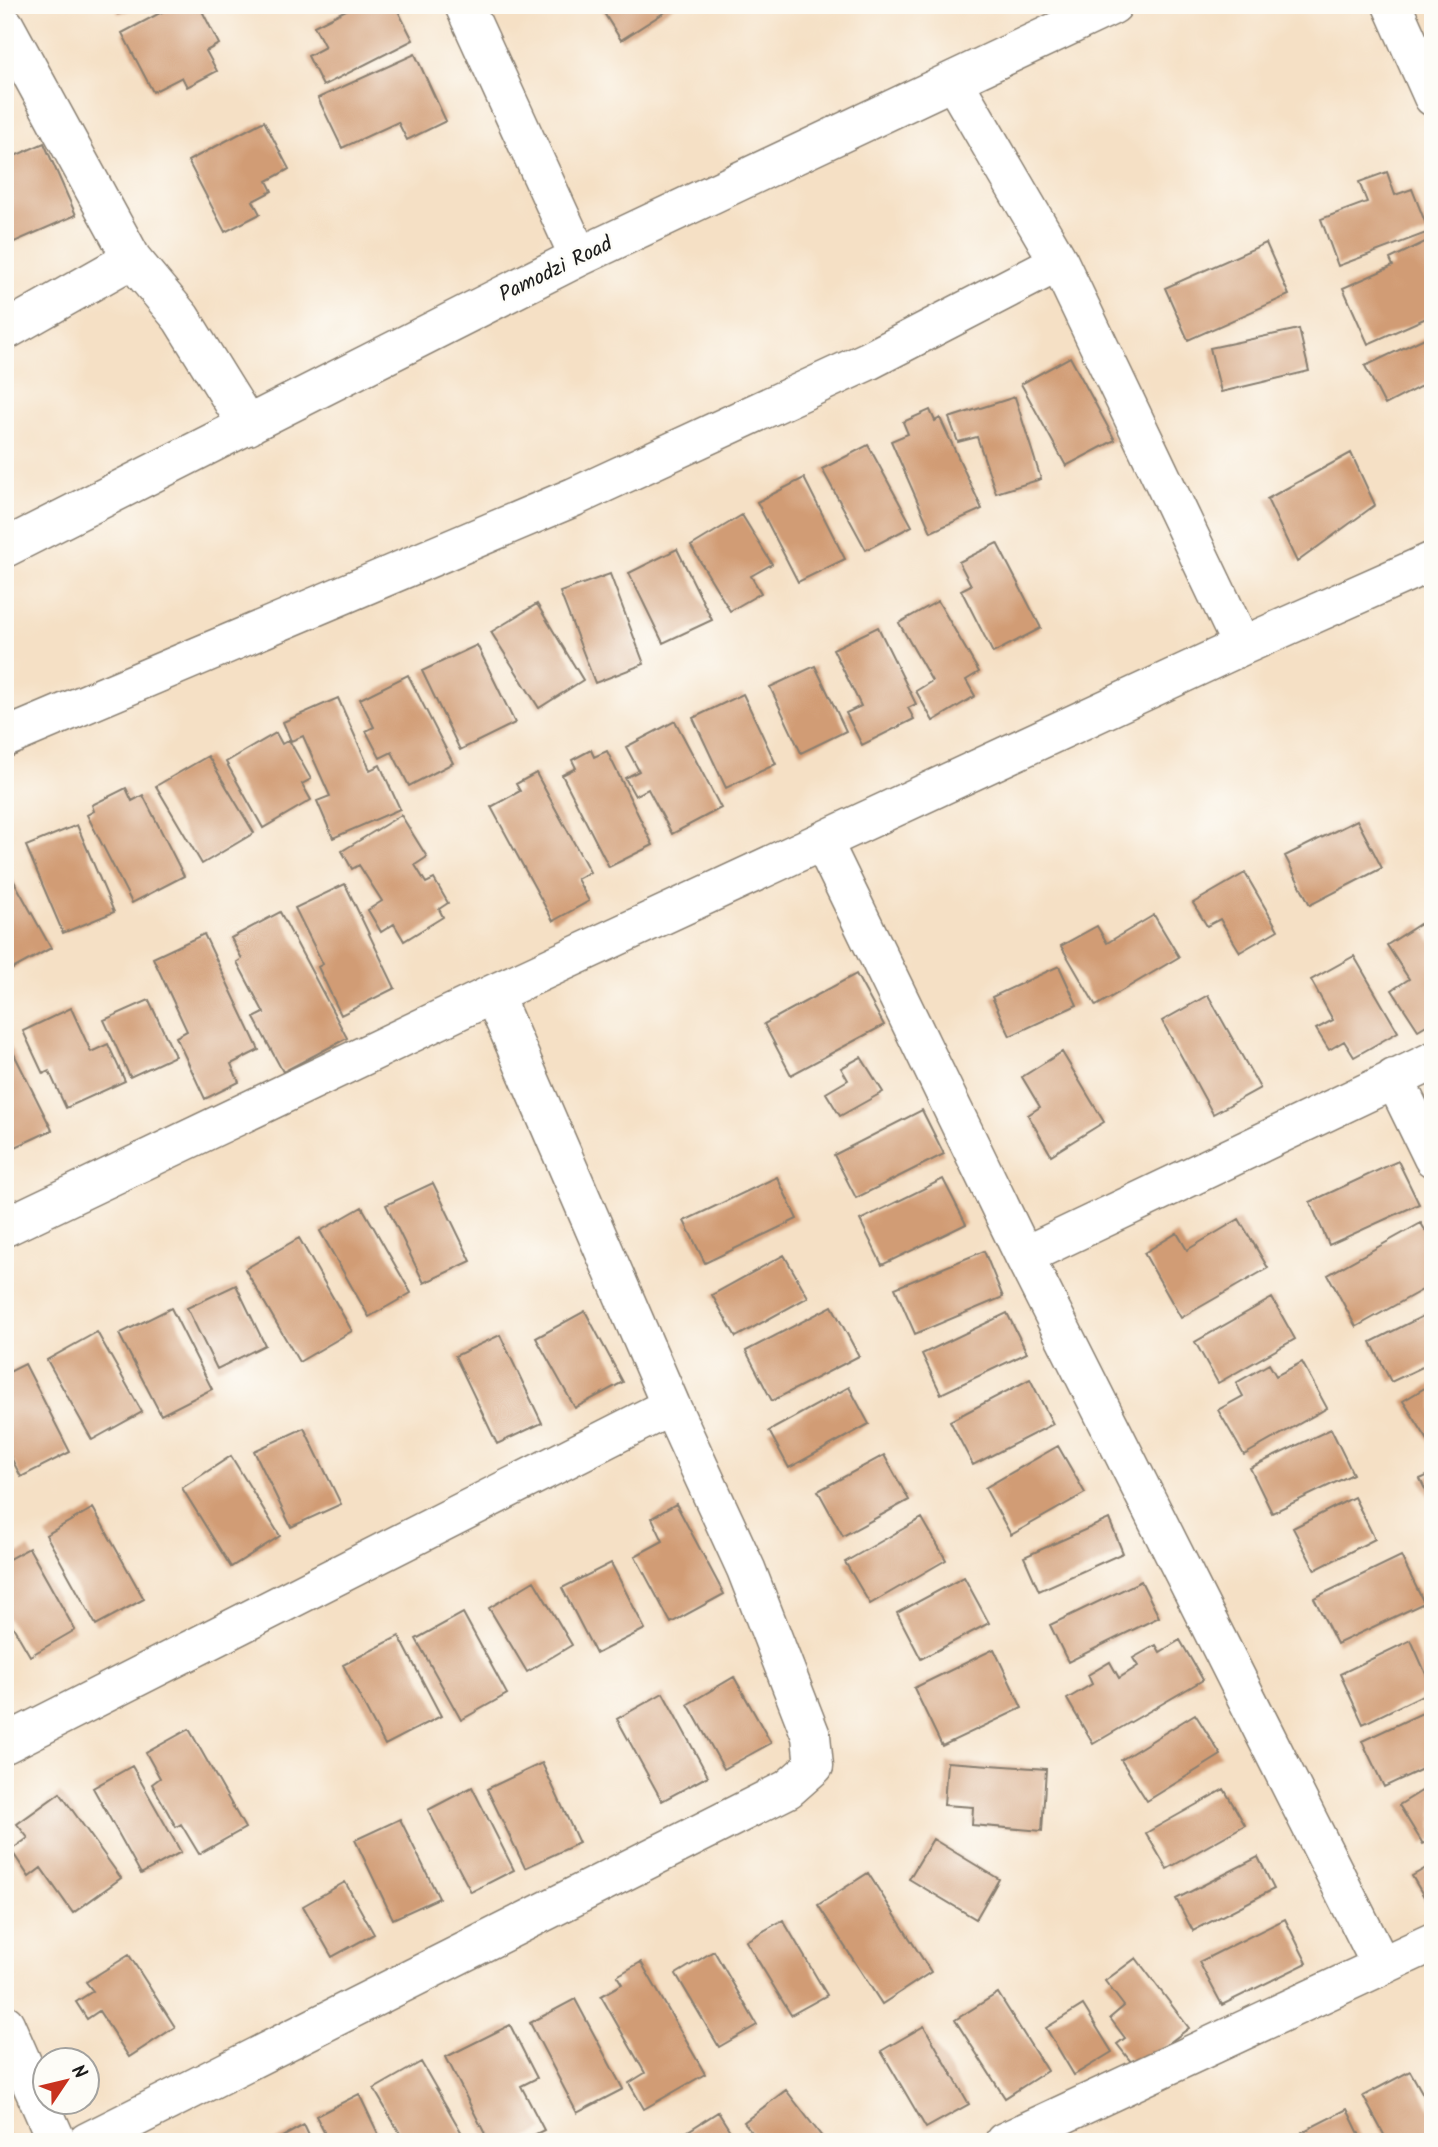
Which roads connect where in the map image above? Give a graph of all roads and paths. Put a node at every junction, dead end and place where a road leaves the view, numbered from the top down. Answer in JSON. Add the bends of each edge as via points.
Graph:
{"nodes":[{"id":1,"x":464,"y":5,"type":"edge"},
{"id":2,"x":1113,"y":5,"type":"edge"},
{"id":3,"x":1392,"y":5,"type":"edge"},
{"id":4,"x":1066,"y":15,"type":"edge"},
{"id":5,"x":5,"y":26,"type":"edge"},
{"id":6,"x":954,"y":82,"type":"junction"},
{"id":7,"x":1433,"y":97,"type":"edge"},
{"id":8,"x":579,"y":257,"type":"junction"},
{"id":9,"x":132,"y":259,"type":"junction"},
{"id":10,"x":1059,"y":262,"type":"junction"},
{"id":11,"x":5,"y":331,"type":"edge"},
{"id":12,"x":248,"y":425,"type":"junction"},
{"id":13,"x":5,"y":548,"type":"edge"},
{"id":14,"x":1433,"y":561,"type":"edge"},
{"id":15,"x":1242,"y":646,"type":"junction"},
{"id":16,"x":5,"y":738,"type":"edge"},
{"id":17,"x":823,"y":842,"type":"junction"},
{"id":18,"x":493,"y":994,"type":"junction"},
{"id":19,"x":1433,"y":1061,"type":"edge"},
{"id":20,"x":1394,"y":1078,"type":"junction"},
{"id":21,"x":1433,"y":1158,"type":"edge"},
{"id":22,"x":5,"y":1227,"type":"edge"},
{"id":23,"x":1024,"y":1256,"type":"junction"},
{"id":24,"x":671,"y":1406,"type":"junction"},
{"id":25,"x":5,"y":1744,"type":"edge"},
{"id":26,"x":1433,"y":1942,"type":"edge"},
{"id":27,"x":1381,"y":1965,"type":"junction"},
{"id":28,"x":5,"y":2024,"type":"edge"},
{"id":29,"x":57,"y":2142,"type":"edge"},
{"id":30,"x":87,"y":2142,"type":"edge"},
{"id":31,"x":1004,"y":2142,"type":"edge"}],
"edges":[{"from":1,"to":8,"type":"street"},
{"from":2,"to":4,"type":"street","name":"Pamodzi Road"},
{"from":3,"to":7,"type":"street"},
{"from":4,"to":6,"type":"street","name":"Pamodzi Road"},
{"from":5,"to":9,"type":"street"},
{"from":6,"to":8,"type":"street","name":"Pamodzi Road"},
{"from":6,"to":10,"type":"street"},
{"from":8,"to":12,"type":"street","name":"Pamodzi Road"},
{"from":9,"to":11,"type":"street"},
{"from":9,"to":12,"type":"street","via":[[181,318]]},
{"from":10,"to":15,"type":"street"},
{"from":10,"to":16,"type":"street","via":[[868,361],[574,497]]},
{"from":12,"to":13,"type":"street","name":"Pamodzi Road"},
{"from":14,"to":15,"type":"street"},
{"from":15,"to":17,"type":"street"},
{"from":17,"to":18,"type":"street"},
{"from":17,"to":23,"type":"street"},
{"from":18,"to":22,"type":"street"},
{"from":18,"to":24,"type":"street"},
{"from":19,"to":20,"type":"street"},
{"from":20,"to":21,"type":"street"},
{"from":20,"to":23,"type":"street"},
{"from":23,"to":27,"type":"street"},
{"from":24,"to":25,"type":"street"},
{"from":24,"to":30,"type":"street","via":[[746,1569],[811,1736],[814,1766],[788,1789]]},
{"from":26,"to":27,"type":"street"},
{"from":27,"to":31,"type":"street"},
{"from":28,"to":29,"type":"street"}]}
